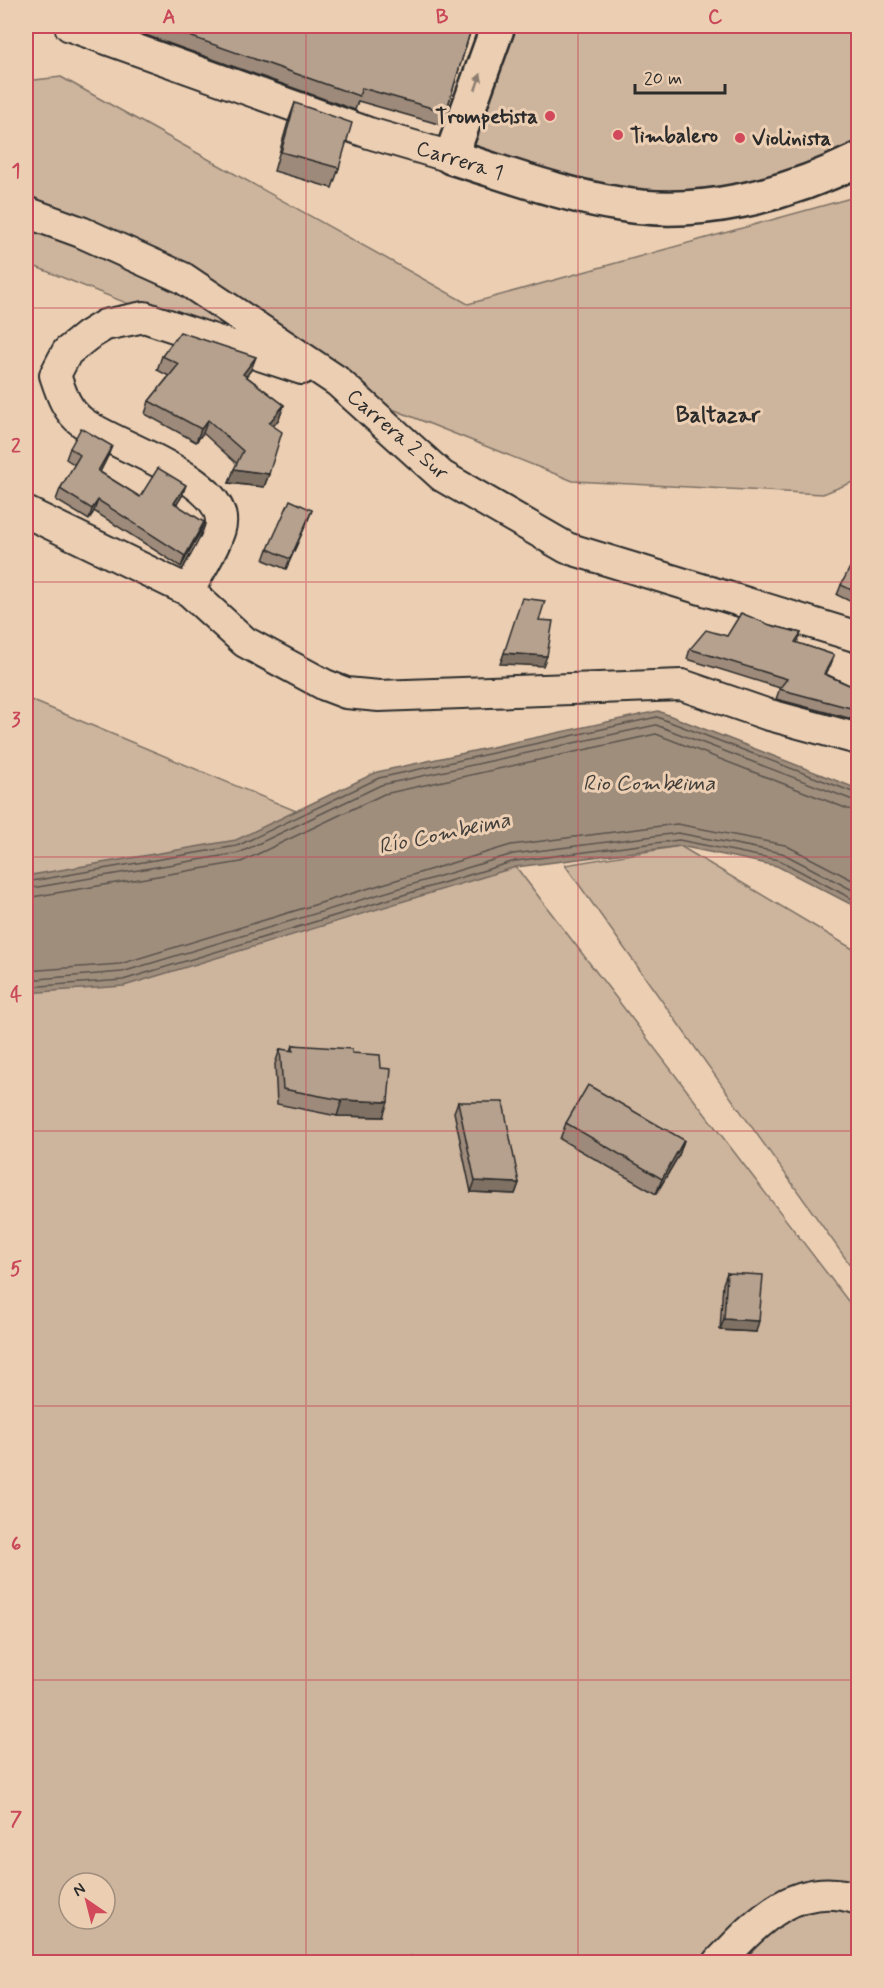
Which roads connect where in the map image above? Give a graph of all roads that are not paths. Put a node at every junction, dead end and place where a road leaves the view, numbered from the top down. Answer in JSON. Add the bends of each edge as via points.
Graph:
{"nodes":[{"id":1,"x":70,"y":26,"type":"edge"},
{"id":2,"x":498,"y":26,"type":"edge"},
{"id":3,"x":452,"y":158,"type":"junction"},
{"id":4,"x":858,"y":160,"type":"edge"},
{"id":5,"x":26,"y":212,"type":"edge"},
{"id":6,"x":337,"y":381,"type":"junction"},
{"id":7,"x":26,"y":512,"type":"edge"},
{"id":8,"x":189,"y":591,"type":"junction"},
{"id":9,"x":858,"y":637,"type":"edge"},
{"id":10,"x":858,"y":739,"type":"edge"},
{"id":11,"x":858,"y":1899,"type":"edge"},
{"id":12,"x":719,"y":1962,"type":"edge"}],
"edges":[{"from":1,"to":3,"type":"street","name":"Carrera 1","via":[[369,133]]},
{"from":3,"to":2,"type":"street","one_way":true},
{"from":3,"to":4,"type":"street","name":"Carrera 1","via":[[575,195],[652,208],[689,207],[780,192]]},
{"from":5,"to":6,"type":"street","name":"Carrera 2 Sur","via":[[183,278]]},
{"from":6,"to":8,"type":"street","via":[[144,317],[105,325],[67,352],[55,375],[63,400],[82,422],[195,482],[216,504],[221,528]]},
{"from":6,"to":9,"type":"street","name":"Carrera 2 Sur","via":[[442,476],[567,548]]},
{"from":7,"to":8,"type":"street"},
{"from":8,"to":10,"type":"street","via":[[245,642],[346,693],[379,696],[682,685],[766,714]]},
{"from":11,"to":12,"type":"street","via":[[838,1892],[797,1899],[758,1921]]}]}
